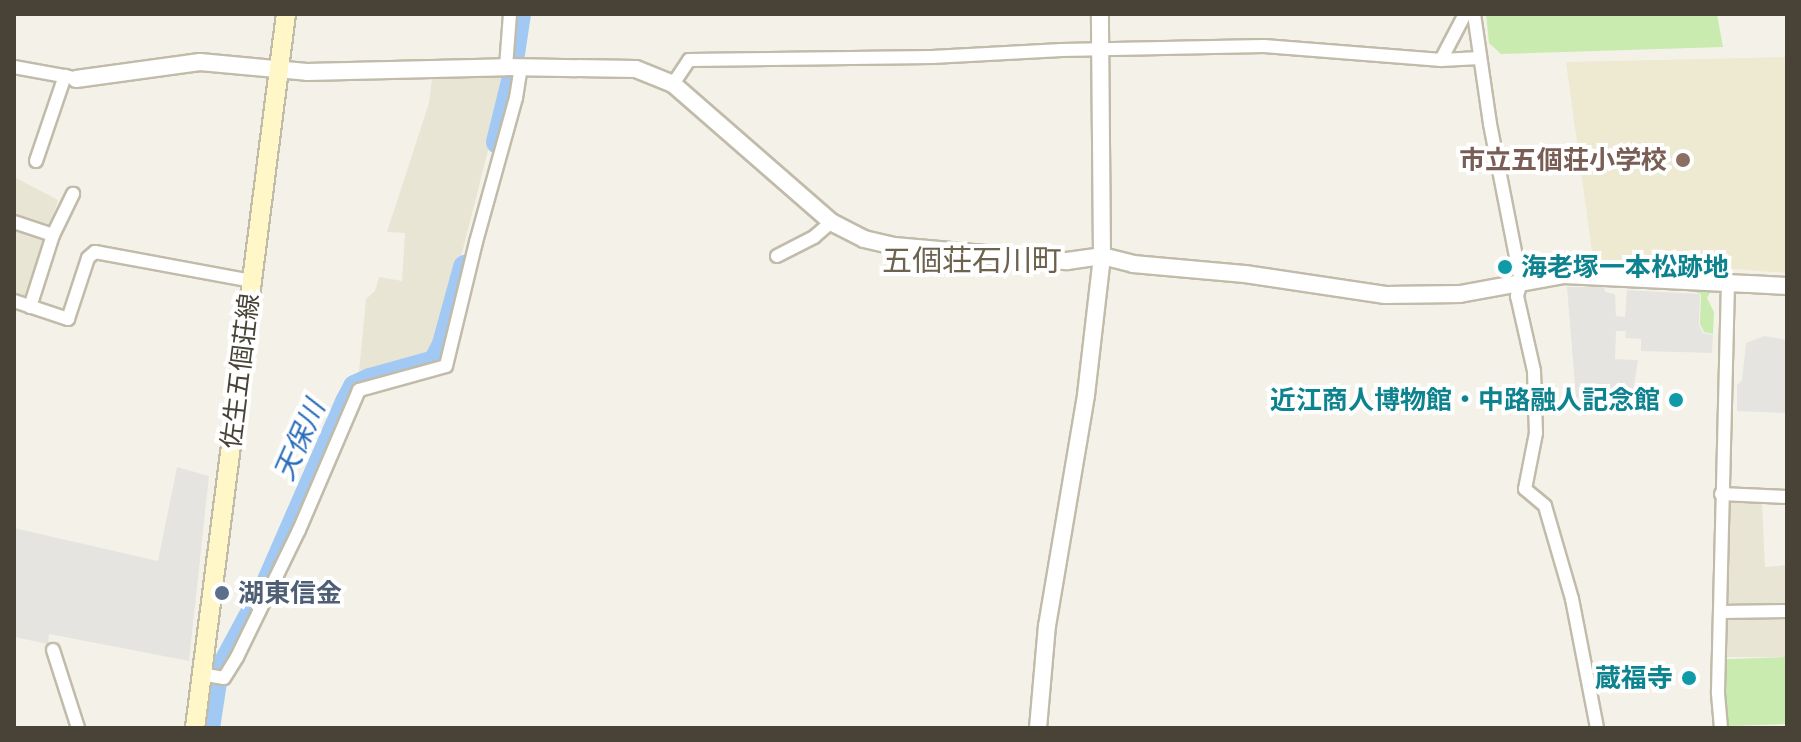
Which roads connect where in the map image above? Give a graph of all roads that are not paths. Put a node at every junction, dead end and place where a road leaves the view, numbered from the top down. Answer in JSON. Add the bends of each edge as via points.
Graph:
{"nodes":[{"id":1,"x":286,"y":14,"type":"edge"},
{"id":2,"x":510,"y":14,"type":"edge"},
{"id":3,"x":1100,"y":14,"type":"edge"},
{"id":4,"x":1465,"y":14,"type":"edge"},
{"id":5,"x":1474,"y":14,"type":"edge"},
{"id":6,"x":1100,"y":50,"type":"junction"},
{"id":7,"x":1480,"y":58,"type":"junction"},
{"id":8,"x":1441,"y":60,"type":"junction"},
{"id":9,"x":14,"y":67,"type":"edge"},
{"id":10,"x":514,"y":67,"type":"junction"},
{"id":11,"x":280,"y":70,"type":"junction"},
{"id":12,"x":71,"y":78,"type":"junction"},
{"id":13,"x":673,"y":84,"type":"junction"},
{"id":14,"x":36,"y":161,"type":"dead end"},
{"id":15,"x":73,"y":194,"type":"dead end"},
{"id":16,"x":14,"y":222,"type":"edge"},
{"id":17,"x":831,"y":222,"type":"junction"},
{"id":18,"x":53,"y":235,"type":"junction"},
{"id":19,"x":777,"y":256,"type":"dead end"},
{"id":20,"x":1102,"y":256,"type":"junction"},
{"id":21,"x":251,"y":281,"type":"junction"},
{"id":22,"x":1521,"y":282,"type":"junction"},
{"id":23,"x":1728,"y":284,"type":"junction"},
{"id":24,"x":1787,"y":286,"type":"edge"},
{"id":25,"x":14,"y":301,"type":"edge"},
{"id":26,"x":30,"y":307,"type":"junction"},
{"id":27,"x":1721,"y":494,"type":"junction"},
{"id":28,"x":1787,"y":497,"type":"edge"},
{"id":29,"x":1787,"y":611,"type":"edge"},
{"id":30,"x":1721,"y":612,"type":"junction"},
{"id":31,"x":53,"y":650,"type":"dead end"},
{"id":32,"x":213,"y":675,"type":"junction"},
{"id":33,"x":78,"y":728,"type":"edge"},
{"id":34,"x":195,"y":728,"type":"edge"},
{"id":35,"x":1038,"y":728,"type":"edge"},
{"id":36,"x":1597,"y":728,"type":"edge"},
{"id":37,"x":1721,"y":728,"type":"edge"}],
"edges":[{"from":1,"to":11,"type":"main road","name":"佐生五個荘線"},
{"from":2,"to":10,"type":"street"},
{"from":3,"to":6,"type":"street"},
{"from":4,"to":8,"type":"street"},
{"from":5,"to":7,"type":"street"},
{"from":6,"to":8,"type":"street","via":[[1264,46]]},
{"from":6,"to":13,"type":"street","via":[[689,60]]},
{"from":6,"to":20,"type":"street"},
{"from":7,"to":8,"type":"street"},
{"from":7,"to":22,"type":"street"},
{"from":9,"to":12,"type":"street"},
{"from":10,"to":11,"type":"street"},
{"from":10,"to":13,"type":"street","via":[[636,69]]},
{"from":10,"to":32,"type":"street","via":[[516,98],[446,366],[359,390],[237,657]]},
{"from":11,"to":12,"type":"street","via":[[200,62]]},
{"from":11,"to":21,"type":"main road","name":"佐生五個荘線"},
{"from":12,"to":14,"type":"street"},
{"from":13,"to":17,"type":"street"},
{"from":15,"to":18,"type":"street"},
{"from":16,"to":18,"type":"street"},
{"from":17,"to":19,"type":"street"},
{"from":17,"to":20,"type":"street","via":[[864,239],[894,246],[1067,261]]},
{"from":18,"to":26,"type":"street"},
{"from":20,"to":22,"type":"street","via":[[1385,295],[1446,296]]},
{"from":20,"to":35,"type":"street","via":[[1086,395],[1047,626]]},
{"from":21,"to":26,"type":"street","via":[[95,252],[88,258],[68,319]]},
{"from":21,"to":32,"type":"main road","name":"佐生五個荘線"},
{"from":22,"to":23,"type":"street","via":[[1595,275]]},
{"from":22,"to":36,"type":"street","via":[[1517,296],[1538,405],[1525,489],[1545,506],[1572,599]]},
{"from":23,"to":24,"type":"street"},
{"from":23,"to":27,"type":"street"},
{"from":25,"to":26,"type":"street"},
{"from":27,"to":28,"type":"street"},
{"from":27,"to":30,"type":"street"},
{"from":29,"to":30,"type":"street"},
{"from":30,"to":37,"type":"street"},
{"from":31,"to":33,"type":"street"},
{"from":32,"to":34,"type":"main road","name":"佐生五個荘線"}]}
